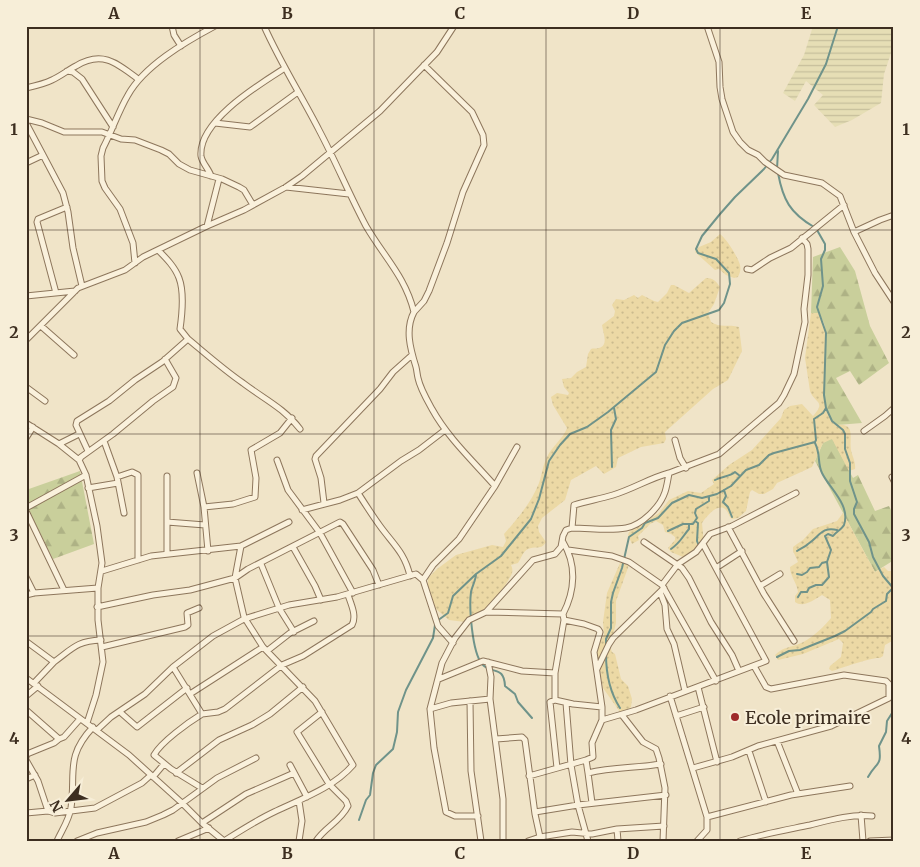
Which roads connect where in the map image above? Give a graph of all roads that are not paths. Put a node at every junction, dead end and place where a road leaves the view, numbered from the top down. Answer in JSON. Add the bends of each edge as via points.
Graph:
{"nodes":[{"id":1,"x":172,"y":26,"type":"edge"},
{"id":2,"x":215,"y":26,"type":"edge"},
{"id":3,"x":264,"y":26,"type":"edge"},
{"id":4,"x":454,"y":26,"type":"edge"},
{"id":5,"x":707,"y":26,"type":"edge"},
{"id":6,"x":182,"y":46,"type":"junction"},
{"id":7,"x":424,"y":65,"type":"junction"},
{"id":8,"x":285,"y":68,"type":"junction"},
{"id":9,"x":67,"y":71,"type":"junction"},
{"id":10,"x":138,"y":79,"type":"junction"},
{"id":11,"x":26,"y":88,"type":"edge"},
{"id":12,"x":298,"y":92,"type":"junction"},
{"id":13,"x":26,"y":119,"type":"edge"},
{"id":14,"x":26,"y":123,"type":"edge"},
{"id":15,"x":215,"y":123,"type":"junction"},
{"id":16,"x":113,"y":127,"type":"junction"},
{"id":17,"x":110,"y":135,"type":"junction"},
{"id":18,"x":331,"y":153,"type":"junction"},
{"id":19,"x":43,"y":154,"type":"junction"},
{"id":20,"x":26,"y":163,"type":"edge"},
{"id":21,"x":211,"y":176,"type":"junction"},
{"id":22,"x":219,"y":179,"type":"junction"},
{"id":23,"x":286,"y":187,"type":"junction"},
{"id":24,"x":349,"y":194,"type":"junction"},
{"id":25,"x":253,"y":205,"type":"junction"},
{"id":26,"x":844,"y":205,"type":"junction"},
{"id":27,"x":66,"y":208,"type":"junction"},
{"id":28,"x":894,"y":215,"type":"edge"},
{"id":29,"x":207,"y":226,"type":"junction"},
{"id":30,"x":854,"y":232,"type":"junction"},
{"id":31,"x":802,"y":238,"type":"junction"},
{"id":32,"x":158,"y":250,"type":"junction"},
{"id":33,"x":135,"y":263,"type":"junction"},
{"id":34,"x":747,"y":269,"type":"dead end"},
{"id":35,"x":82,"y":286,"type":"junction"},
{"id":36,"x":75,"y":291,"type":"junction"},
{"id":37,"x":56,"y":293,"type":"junction"},
{"id":38,"x":26,"y":296,"type":"edge"},
{"id":39,"x":894,"y":302,"type":"edge"},
{"id":40,"x":414,"y":312,"type":"junction"},
{"id":41,"x":41,"y":326,"type":"junction"},
{"id":42,"x":188,"y":339,"type":"junction"},
{"id":43,"x":26,"y":340,"type":"edge"},
{"id":44,"x":74,"y":355,"type":"dead end"},
{"id":45,"x":412,"y":355,"type":"junction"},
{"id":46,"x":165,"y":359,"type":"junction"},
{"id":47,"x":26,"y":388,"type":"edge"},
{"id":48,"x":45,"y":401,"type":"dead end"},
{"id":49,"x":894,"y":408,"type":"edge"},
{"id":50,"x":292,"y":418,"type":"junction"},
{"id":51,"x":26,"y":423,"type":"edge"},
{"id":52,"x":34,"y":427,"type":"junction"},
{"id":53,"x":300,"y":430,"type":"dead end"},
{"id":54,"x":445,"y":430,"type":"junction"},
{"id":55,"x":864,"y":431,"type":"dead end"},
{"id":56,"x":79,"y":434,"type":"junction"},
{"id":57,"x":26,"y":438,"type":"edge"},
{"id":58,"x":675,"y":440,"type":"dead end"},
{"id":59,"x":104,"y":441,"type":"junction"},
{"id":60,"x":59,"y":444,"type":"junction"},
{"id":61,"x":517,"y":447,"type":"dead end"},
{"id":62,"x":88,"y":451,"type":"junction"},
{"id":63,"x":79,"y":460,"type":"junction"},
{"id":64,"x":277,"y":460,"type":"dead end"},
{"id":65,"x":686,"y":468,"type":"junction"},
{"id":66,"x":197,"y":473,"type":"dead end"},
{"id":67,"x":669,"y":473,"type":"junction"},
{"id":68,"x":86,"y":475,"type":"junction"},
{"id":69,"x":168,"y":476,"type":"dead end"},
{"id":70,"x":118,"y":480,"type":"junction"},
{"id":71,"x":495,"y":486,"type":"junction"},
{"id":72,"x":88,"y":488,"type":"junction"},
{"id":73,"x":358,"y":493,"type":"junction"},
{"id":74,"x":796,"y":493,"type":"dead end"},
{"id":75,"x":324,"y":503,"type":"junction"},
{"id":76,"x":204,"y":507,"type":"junction"},
{"id":77,"x":26,"y":510,"type":"edge"},
{"id":78,"x":302,"y":510,"type":"junction"},
{"id":79,"x":124,"y":513,"type":"dead end"},
{"id":80,"x":167,"y":522,"type":"junction"},
{"id":81,"x":289,"y":522,"type":"dead end"},
{"id":82,"x":205,"y":525,"type":"junction"},
{"id":83,"x":728,"y":527,"type":"junction"},
{"id":84,"x":572,"y":528,"type":"junction"},
{"id":85,"x":320,"y":533,"type":"junction"},
{"id":86,"x":563,"y":542,"type":"junction"},
{"id":87,"x":644,"y":542,"type":"dead end"},
{"id":88,"x":703,"y":544,"type":"junction"},
{"id":89,"x":241,"y":546,"type":"junction"},
{"id":90,"x":293,"y":547,"type":"junction"},
{"id":91,"x":568,"y":550,"type":"junction"},
{"id":92,"x":208,"y":551,"type":"junction"},
{"id":93,"x":742,"y":551,"type":"junction"},
{"id":94,"x":166,"y":554,"type":"junction"},
{"id":95,"x":138,"y":560,"type":"junction"},
{"id":96,"x":261,"y":564,"type":"junction"},
{"id":97,"x":678,"y":564,"type":"junction"},
{"id":98,"x":716,"y":568,"type":"junction"},
{"id":99,"x":102,"y":571,"type":"junction"},
{"id":100,"x":780,"y":574,"type":"dead end"},
{"id":101,"x":410,"y":576,"type":"junction"},
{"id":102,"x":26,"y":577,"type":"edge"},
{"id":103,"x":235,"y":578,"type":"junction"},
{"id":104,"x":423,"y":580,"type":"junction"},
{"id":105,"x":379,"y":585,"type":"junction"},
{"id":106,"x":760,"y":586,"type":"junction"},
{"id":107,"x":98,"y":588,"type":"junction"},
{"id":108,"x":662,"y":588,"type":"junction"},
{"id":109,"x":64,"y":590,"type":"junction"},
{"id":110,"x":34,"y":592,"type":"junction"},
{"id":111,"x":350,"y":594,"type":"junction"},
{"id":112,"x":26,"y":595,"type":"edge"},
{"id":113,"x":321,"y":600,"type":"junction"},
{"id":114,"x":97,"y":607,"type":"junction"},
{"id":115,"x":199,"y":608,"type":"dead end"},
{"id":116,"x":280,"y":608,"type":"junction"},
{"id":117,"x":486,"y":612,"type":"junction"},
{"id":118,"x":563,"y":617,"type":"junction"},
{"id":119,"x":314,"y":621,"type":"dead end"},
{"id":120,"x":294,"y":632,"type":"junction"},
{"id":121,"x":101,"y":640,"type":"junction"},
{"id":122,"x":794,"y":641,"type":"dead end"},
{"id":123,"x":27,"y":642,"type":"edge"},
{"id":124,"x":453,"y":643,"type":"junction"},
{"id":125,"x":102,"y":647,"type":"junction"},
{"id":126,"x":265,"y":649,"type":"junction"},
{"id":127,"x":54,"y":662,"type":"junction"},
{"id":128,"x":488,"y":662,"type":"junction"},
{"id":129,"x":282,"y":665,"type":"junction"},
{"id":130,"x":754,"y":666,"type":"junction"},
{"id":131,"x":173,"y":667,"type":"junction"},
{"id":132,"x":596,"y":671,"type":"junction"},
{"id":133,"x":739,"y":671,"type":"junction"},
{"id":134,"x":556,"y":673,"type":"junction"},
{"id":135,"x":26,"y":678,"type":"edge"},
{"id":136,"x":439,"y":679,"type":"junction"},
{"id":137,"x":716,"y":681,"type":"junction"},
{"id":138,"x":36,"y":684,"type":"junction"},
{"id":139,"x":302,"y":687,"type":"junction"},
{"id":140,"x":698,"y":687,"type":"junction"},
{"id":141,"x":187,"y":688,"type":"junction"},
{"id":142,"x":685,"y":691,"type":"junction"},
{"id":143,"x":190,"y":694,"type":"junction"},
{"id":144,"x":26,"y":696,"type":"edge"},
{"id":145,"x":670,"y":696,"type":"junction"},
{"id":146,"x":490,"y":699,"type":"junction"},
{"id":147,"x":555,"y":700,"type":"junction"},
{"id":148,"x":470,"y":701,"type":"junction"},
{"id":149,"x":566,"y":703,"type":"junction"},
{"id":150,"x":602,"y":707,"type":"junction"},
{"id":151,"x":704,"y":707,"type":"junction"},
{"id":152,"x":430,"y":709,"type":"junction"},
{"id":153,"x":26,"y":710,"type":"edge"},
{"id":154,"x":120,"y":712,"type":"junction"},
{"id":155,"x":322,"y":712,"type":"junction"},
{"id":156,"x":202,"y":714,"type":"junction"},
{"id":157,"x":622,"y":715,"type":"junction"},
{"id":158,"x":676,"y":716,"type":"junction"},
{"id":159,"x":80,"y":719,"type":"junction"},
{"id":160,"x":602,"y":720,"type":"junction"},
{"id":161,"x":87,"y":723,"type":"junction"},
{"id":162,"x":95,"y":729,"type":"junction"},
{"id":163,"x":59,"y":738,"type":"junction"},
{"id":164,"x":496,"y":739,"type":"junction"},
{"id":165,"x":777,"y":741,"type":"junction"},
{"id":166,"x":749,"y":751,"type":"junction"},
{"id":167,"x":26,"y":758,"type":"edge"},
{"id":168,"x":256,"y":758,"type":"dead end"},
{"id":169,"x":586,"y":760,"type":"junction"},
{"id":170,"x":717,"y":762,"type":"junction"},
{"id":171,"x":164,"y":764,"type":"junction"},
{"id":172,"x":661,"y":764,"type":"junction"},
{"id":173,"x":290,"y":765,"type":"dead end"},
{"id":174,"x":571,"y":765,"type":"junction"},
{"id":175,"x":557,"y":768,"type":"junction"},
{"id":176,"x":693,"y":768,"type":"junction"},
{"id":177,"x":176,"y":773,"type":"junction"},
{"id":178,"x":294,"y":773,"type":"junction"},
{"id":179,"x":588,"y":773,"type":"junction"},
{"id":180,"x":35,"y":775,"type":"junction"},
{"id":181,"x":152,"y":776,"type":"junction"},
{"id":182,"x":529,"y":776,"type":"junction"},
{"id":183,"x":26,"y":779,"type":"edge"},
{"id":184,"x":329,"y":784,"type":"junction"},
{"id":185,"x":850,"y":786,"type":"dead end"},
{"id":186,"x":202,"y":788,"type":"junction"},
{"id":187,"x":798,"y":794,"type":"junction"},
{"id":188,"x":666,"y":795,"type":"junction"},
{"id":189,"x":307,"y":797,"type":"junction"},
{"id":190,"x":299,"y":801,"type":"junction"},
{"id":191,"x":766,"y":802,"type":"junction"},
{"id":192,"x":182,"y":803,"type":"junction"},
{"id":193,"x":592,"y":803,"type":"junction"},
{"id":194,"x":578,"y":805,"type":"junction"},
{"id":195,"x":70,"y":810,"type":"junction"},
{"id":196,"x":48,"y":811,"type":"junction"},
{"id":197,"x":535,"y":812,"type":"junction"},
{"id":198,"x":26,"y":813,"type":"edge"},
{"id":199,"x":861,"y":815,"type":"junction"},
{"id":200,"x":478,"y":816,"type":"junction"},
{"id":201,"x":872,"y":816,"type":"dead end"},
{"id":202,"x":707,"y":817,"type":"junction"},
{"id":203,"x":202,"y":823,"type":"junction"},
{"id":204,"x":664,"y":826,"type":"junction"},
{"id":205,"x":209,"y":828,"type":"junction"},
{"id":206,"x":617,"y":829,"type":"junction"},
{"id":207,"x":559,"y":834,"type":"junction"},
{"id":208,"x":587,"y":834,"type":"junction"},
{"id":209,"x":540,"y":837,"type":"junction"},
{"id":210,"x":218,"y":839,"type":"edge"},
{"id":211,"x":894,"y":840,"type":"edge"},
{"id":212,"x":57,"y":841,"type":"edge"},
{"id":213,"x":77,"y":841,"type":"edge"},
{"id":214,"x":178,"y":841,"type":"edge"},
{"id":215,"x":299,"y":841,"type":"edge"},
{"id":216,"x":316,"y":841,"type":"edge"},
{"id":217,"x":481,"y":841,"type":"edge"},
{"id":218,"x":503,"y":841,"type":"edge"},
{"id":219,"x":528,"y":841,"type":"edge"},
{"id":220,"x":560,"y":841,"type":"edge"},
{"id":221,"x":588,"y":841,"type":"edge"},
{"id":222,"x":618,"y":841,"type":"edge"},
{"id":223,"x":663,"y":841,"type":"edge"},
{"id":224,"x":697,"y":841,"type":"edge"},
{"id":225,"x":740,"y":841,"type":"edge"},
{"id":226,"x":863,"y":841,"type":"edge"},
{"id":227,"x":870,"y":841,"type":"edge"}],
"edges":[{"from":1,"to":6,"type":"street"},
{"from":2,"to":6,"type":"street"},
{"from":3,"to":8,"type":"street"},
{"from":4,"to":7,"type":"street"},
{"from":5,"to":26,"type":"street","via":[[718,62],[726,113],[740,142],[784,176],[827,186],[840,196]]},
{"from":6,"to":10,"type":"street"},
{"from":7,"to":18,"type":"street","via":[[373,118]]},
{"from":7,"to":40,"type":"street","via":[[472,112],[484,145],[462,192],[429,291]]},
{"from":8,"to":12,"type":"street"},
{"from":8,"to":15,"type":"street","via":[[243,96]]},
{"from":9,"to":10,"type":"street","via":[[88,59],[107,59]]},
{"from":9,"to":11,"type":"street","via":[[44,84]]},
{"from":9,"to":16,"type":"street","via":[[82,79]]},
{"from":10,"to":16,"type":"street"},
{"from":12,"to":15,"type":"street","via":[[250,127]]},
{"from":12,"to":18,"type":"street"},
{"from":13,"to":17,"type":"street","via":[[64,132],[94,131]]},
{"from":14,"to":19,"type":"street"},
{"from":15,"to":21,"type":"street","via":[[201,155]]},
{"from":16,"to":17,"type":"street"},
{"from":17,"to":21,"type":"street","via":[[161,150],[185,167]]},
{"from":17,"to":33,"type":"street","via":[[101,156],[102,181],[120,209],[133,244]]},
{"from":18,"to":23,"type":"street"},
{"from":18,"to":24,"type":"street"},
{"from":19,"to":20,"type":"street"},
{"from":19,"to":27,"type":"street","via":[[63,193]]},
{"from":21,"to":22,"type":"street"},
{"from":22,"to":25,"type":"street","via":[[244,190]]},
{"from":22,"to":29,"type":"street"},
{"from":23,"to":24,"type":"street"},
{"from":23,"to":25,"type":"street"},
{"from":24,"to":40,"type":"street","via":[[404,283]]},
{"from":25,"to":29,"type":"street"},
{"from":26,"to":30,"type":"street"},
{"from":26,"to":31,"type":"street"},
{"from":27,"to":35,"type":"street"},
{"from":27,"to":37,"type":"street","via":[[37,222]]},
{"from":28,"to":30,"type":"street"},
{"from":29,"to":32,"type":"street"},
{"from":30,"to":39,"type":"street"},
{"from":31,"to":34,"type":"street","via":[[783,253],[752,270]]},
{"from":31,"to":65,"type":"street","via":[[808,249],[805,322],[794,374],[784,395],[773,409],[724,451]]},
{"from":32,"to":33,"type":"street"},
{"from":32,"to":42,"type":"street","via":[[179,279],[180,329]]},
{"from":33,"to":35,"type":"street"},
{"from":35,"to":36,"type":"street"},
{"from":36,"to":37,"type":"street"},
{"from":36,"to":41,"type":"street"},
{"from":37,"to":38,"type":"street"},
{"from":40,"to":45,"type":"street","via":[[408,329]]},
{"from":41,"to":43,"type":"street"},
{"from":41,"to":44,"type":"street"},
{"from":42,"to":46,"type":"street"},
{"from":42,"to":50,"type":"street"},
{"from":45,"to":54,"type":"street","via":[[418,379]]},
{"from":45,"to":75,"type":"street","via":[[316,456]]},
{"from":46,"to":56,"type":"street","via":[[78,421]]},
{"from":46,"to":59,"type":"street","via":[[176,378],[173,387]]},
{"from":47,"to":48,"type":"street"},
{"from":49,"to":55,"type":"street"},
{"from":50,"to":53,"type":"street"},
{"from":50,"to":76,"type":"street","via":[[280,433],[251,450],[256,478],[255,496],[233,504]]},
{"from":51,"to":52,"type":"street"},
{"from":52,"to":57,"type":"street"},
{"from":52,"to":60,"type":"street"},
{"from":54,"to":71,"type":"street"},
{"from":54,"to":73,"type":"street"},
{"from":56,"to":60,"type":"street"},
{"from":56,"to":62,"type":"street"},
{"from":58,"to":65,"type":"street"},
{"from":59,"to":62,"type":"street"},
{"from":59,"to":70,"type":"street"},
{"from":60,"to":63,"type":"street"},
{"from":61,"to":71,"type":"street"},
{"from":62,"to":63,"type":"street"},
{"from":63,"to":68,"type":"street"},
{"from":64,"to":78,"type":"street","via":[[288,490]]},
{"from":65,"to":67,"type":"street"},
{"from":66,"to":76,"type":"street"},
{"from":67,"to":84,"type":"street","via":[[612,496],[574,505]]},
{"from":67,"to":84,"type":"street","via":[[661,500],[638,523],[614,529]]},
{"from":68,"to":72,"type":"street"},
{"from":68,"to":77,"type":"street"},
{"from":69,"to":80,"type":"street"},
{"from":70,"to":72,"type":"street"},
{"from":70,"to":79,"type":"street"},
{"from":70,"to":95,"type":"street","via":[[132,472],[138,475]]},
{"from":71,"to":104,"type":"street","via":[[458,539]]},
{"from":72,"to":99,"type":"street","via":[[97,526]]},
{"from":73,"to":75,"type":"street"},
{"from":73,"to":101,"type":"street","via":[[402,553]]},
{"from":74,"to":83,"type":"street"},
{"from":75,"to":78,"type":"street"},
{"from":76,"to":82,"type":"street"},
{"from":77,"to":109,"type":"street"},
{"from":78,"to":85,"type":"street"},
{"from":80,"to":82,"type":"street"},
{"from":80,"to":94,"type":"street"},
{"from":81,"to":89,"type":"street"},
{"from":82,"to":92,"type":"street"},
{"from":83,"to":88,"type":"street","via":[[710,534]]},
{"from":83,"to":93,"type":"street"},
{"from":84,"to":86,"type":"street","via":[[566,530]]},
{"from":85,"to":90,"type":"street"},
{"from":85,"to":105,"type":"street","via":[[342,522]]},
{"from":85,"to":111,"type":"street"},
{"from":86,"to":91,"type":"street"},
{"from":86,"to":117,"type":"street","via":[[555,554],[527,565]]},
{"from":87,"to":97,"type":"street"},
{"from":88,"to":97,"type":"street"},
{"from":88,"to":98,"type":"street"},
{"from":89,"to":92,"type":"street"},
{"from":89,"to":103,"type":"street"},
{"from":90,"to":96,"type":"street"},
{"from":90,"to":113,"type":"street"},
{"from":91,"to":108,"type":"street","via":[[612,556],[629,562]]},
{"from":91,"to":118,"type":"street","via":[[572,560],[572,585]]},
{"from":92,"to":94,"type":"street"},
{"from":93,"to":98,"type":"street"},
{"from":93,"to":106,"type":"street"},
{"from":94,"to":95,"type":"street"},
{"from":95,"to":99,"type":"street"},
{"from":96,"to":103,"type":"street"},
{"from":96,"to":116,"type":"street"},
{"from":97,"to":108,"type":"street"},
{"from":97,"to":133,"type":"street","via":[[689,578]]},
{"from":98,"to":130,"type":"street","via":[[766,660]]},
{"from":99,"to":107,"type":"street"},
{"from":100,"to":106,"type":"street"},
{"from":101,"to":104,"type":"street","via":[[416,574]]},
{"from":101,"to":105,"type":"street"},
{"from":102,"to":110,"type":"street"},
{"from":103,"to":114,"type":"street"},
{"from":103,"to":126,"type":"street","via":[[244,617]]},
{"from":104,"to":124,"type":"street","via":[[438,626]]},
{"from":105,"to":111,"type":"street"},
{"from":106,"to":122,"type":"street"},
{"from":107,"to":109,"type":"street"},
{"from":107,"to":114,"type":"street"},
{"from":108,"to":132,"type":"street","via":[[608,644]]},
{"from":108,"to":137,"type":"street"},
{"from":108,"to":142,"type":"street","via":[[667,629]]},
{"from":109,"to":110,"type":"street"},
{"from":110,"to":112,"type":"street"},
{"from":111,"to":113,"type":"street"},
{"from":111,"to":129,"type":"street","via":[[355,621],[352,625],[303,656]]},
{"from":113,"to":116,"type":"street"},
{"from":114,"to":121,"type":"street"},
{"from":115,"to":125,"type":"street","via":[[187,613],[188,625],[185,628]]},
{"from":116,"to":120,"type":"street"},
{"from":116,"to":131,"type":"street","via":[[244,619],[220,632]]},
{"from":117,"to":118,"type":"street"},
{"from":117,"to":124,"type":"street","via":[[469,620]]},
{"from":118,"to":132,"type":"street","via":[[598,629],[600,634],[594,652]]},
{"from":118,"to":134,"type":"street"},
{"from":119,"to":120,"type":"street"},
{"from":120,"to":126,"type":"street"},
{"from":121,"to":125,"type":"street"},
{"from":121,"to":127,"type":"street","via":[[78,644]]},
{"from":123,"to":127,"type":"street"},
{"from":124,"to":136,"type":"street","via":[[442,663]]},
{"from":125,"to":161,"type":"street","via":[[99,683]]},
{"from":126,"to":129,"type":"street"},
{"from":126,"to":143,"type":"street"},
{"from":127,"to":138,"type":"street"},
{"from":128,"to":134,"type":"street","via":[[522,671]]},
{"from":128,"to":136,"type":"street","via":[[483,661]]},
{"from":128,"to":146,"type":"street"},
{"from":129,"to":139,"type":"street"},
{"from":129,"to":156,"type":"street","via":[[231,705],[218,712]]},
{"from":130,"to":133,"type":"street"},
{"from":130,"to":165,"type":"street","via":[[766,687],[771,689],[844,675],[872,678],[888,684],[887,700],[831,726]]},
{"from":131,"to":141,"type":"street"},
{"from":131,"to":154,"type":"street"},
{"from":132,"to":150,"type":"street"},
{"from":133,"to":137,"type":"street"},
{"from":134,"to":147,"type":"street"},
{"from":135,"to":138,"type":"street"},
{"from":136,"to":152,"type":"street"},
{"from":137,"to":140,"type":"street"},
{"from":138,"to":144,"type":"street"},
{"from":138,"to":159,"type":"street"},
{"from":139,"to":155,"type":"street"},
{"from":139,"to":177,"type":"street","via":[[270,714],[218,740]]},
{"from":140,"to":142,"type":"street"},
{"from":140,"to":151,"type":"street"},
{"from":141,"to":143,"type":"street"},
{"from":141,"to":154,"type":"street","via":[[137,726]]},
{"from":142,"to":145,"type":"street"},
{"from":143,"to":156,"type":"street"},
{"from":145,"to":157,"type":"street"},
{"from":145,"to":158,"type":"street"},
{"from":146,"to":148,"type":"street"},
{"from":146,"to":164,"type":"street"},
{"from":147,"to":149,"type":"street"},
{"from":147,"to":175,"type":"street","via":[[550,701],[550,707]]},
{"from":148,"to":152,"type":"street"},
{"from":148,"to":200,"type":"street","via":[[471,771]]},
{"from":149,"to":150,"type":"street"},
{"from":149,"to":174,"type":"street"},
{"from":150,"to":160,"type":"street"},
{"from":151,"to":158,"type":"street"},
{"from":151,"to":170,"type":"street"},
{"from":152,"to":200,"type":"street","via":[[446,812],[455,816]]},
{"from":153,"to":163,"type":"street"},
{"from":154,"to":162,"type":"street"},
{"from":155,"to":184,"type":"street","via":[[353,765]]},
{"from":155,"to":184,"type":"street","via":[[297,732]]},
{"from":156,"to":171,"type":"street","via":[[154,754]]},
{"from":157,"to":160,"type":"street"},
{"from":157,"to":172,"type":"street","via":[[643,742],[656,749]]},
{"from":158,"to":176,"type":"street"},
{"from":159,"to":161,"type":"street"},
{"from":159,"to":163,"type":"street","via":[[64,737]]},
{"from":160,"to":169,"type":"street","via":[[592,742],[593,757]]},
{"from":161,"to":162,"type":"street"},
{"from":162,"to":181,"type":"street"},
{"from":162,"to":195,"type":"street","via":[[79,745],[74,756]]},
{"from":163,"to":167,"type":"street","via":[[54,744],[27,754]]},
{"from":164,"to":182,"type":"street","via":[[523,738]]},
{"from":164,"to":218,"type":"street","via":[[504,811]]},
{"from":165,"to":166,"type":"street"},
{"from":165,"to":187,"type":"street"},
{"from":166,"to":170,"type":"street"},
{"from":166,"to":191,"type":"street"},
{"from":167,"to":180,"type":"street"},
{"from":168,"to":186,"type":"street"},
{"from":169,"to":174,"type":"street"},
{"from":169,"to":179,"type":"street"},
{"from":170,"to":176,"type":"street"},
{"from":171,"to":177,"type":"street"},
{"from":171,"to":181,"type":"street"},
{"from":172,"to":179,"type":"street","via":[[607,768]]},
{"from":172,"to":188,"type":"street"},
{"from":173,"to":178,"type":"street"},
{"from":174,"to":175,"type":"street"},
{"from":174,"to":194,"type":"street"},
{"from":175,"to":182,"type":"street"},
{"from":176,"to":202,"type":"street"},
{"from":177,"to":186,"type":"street"},
{"from":178,"to":189,"type":"street"},
{"from":178,"to":203,"type":"street","via":[[246,794]]},
{"from":179,"to":193,"type":"street"},
{"from":180,"to":183,"type":"street"},
{"from":180,"to":196,"type":"street"},
{"from":181,"to":192,"type":"street"},
{"from":181,"to":195,"type":"street","via":[[99,806]]},
{"from":182,"to":197,"type":"street"},
{"from":184,"to":189,"type":"street"},
{"from":184,"to":216,"type":"street","via":[[348,806],[336,823]]},
{"from":185,"to":187,"type":"street"},
{"from":186,"to":192,"type":"street"},
{"from":187,"to":191,"type":"street"},
{"from":188,"to":193,"type":"street"},
{"from":188,"to":204,"type":"street"},
{"from":189,"to":190,"type":"street"},
{"from":190,"to":210,"type":"street","via":[[224,841]]},
{"from":190,"to":215,"type":"street","via":[[302,821]]},
{"from":191,"to":202,"type":"street"},
{"from":192,"to":203,"type":"street"},
{"from":192,"to":213,"type":"street","via":[[146,822]]},
{"from":193,"to":194,"type":"street"},
{"from":194,"to":197,"type":"street"},
{"from":194,"to":208,"type":"street"},
{"from":195,"to":196,"type":"street"},
{"from":195,"to":212,"type":"street"},
{"from":196,"to":198,"type":"street"},
{"from":197,"to":209,"type":"street"},
{"from":199,"to":201,"type":"street"},
{"from":199,"to":225,"type":"street"},
{"from":199,"to":226,"type":"street"},
{"from":200,"to":217,"type":"street"},
{"from":202,"to":224,"type":"street","via":[[707,830]]},
{"from":203,"to":205,"type":"street"},
{"from":204,"to":206,"type":"street"},
{"from":204,"to":223,"type":"street"},
{"from":205,"to":210,"type":"street"},
{"from":205,"to":214,"type":"street"},
{"from":206,"to":208,"type":"street"},
{"from":206,"to":222,"type":"street"},
{"from":207,"to":208,"type":"street"},
{"from":207,"to":209,"type":"street"},
{"from":207,"to":220,"type":"street"},
{"from":208,"to":221,"type":"street"},
{"from":209,"to":219,"type":"street"},
{"from":211,"to":227,"type":"street"}]}
